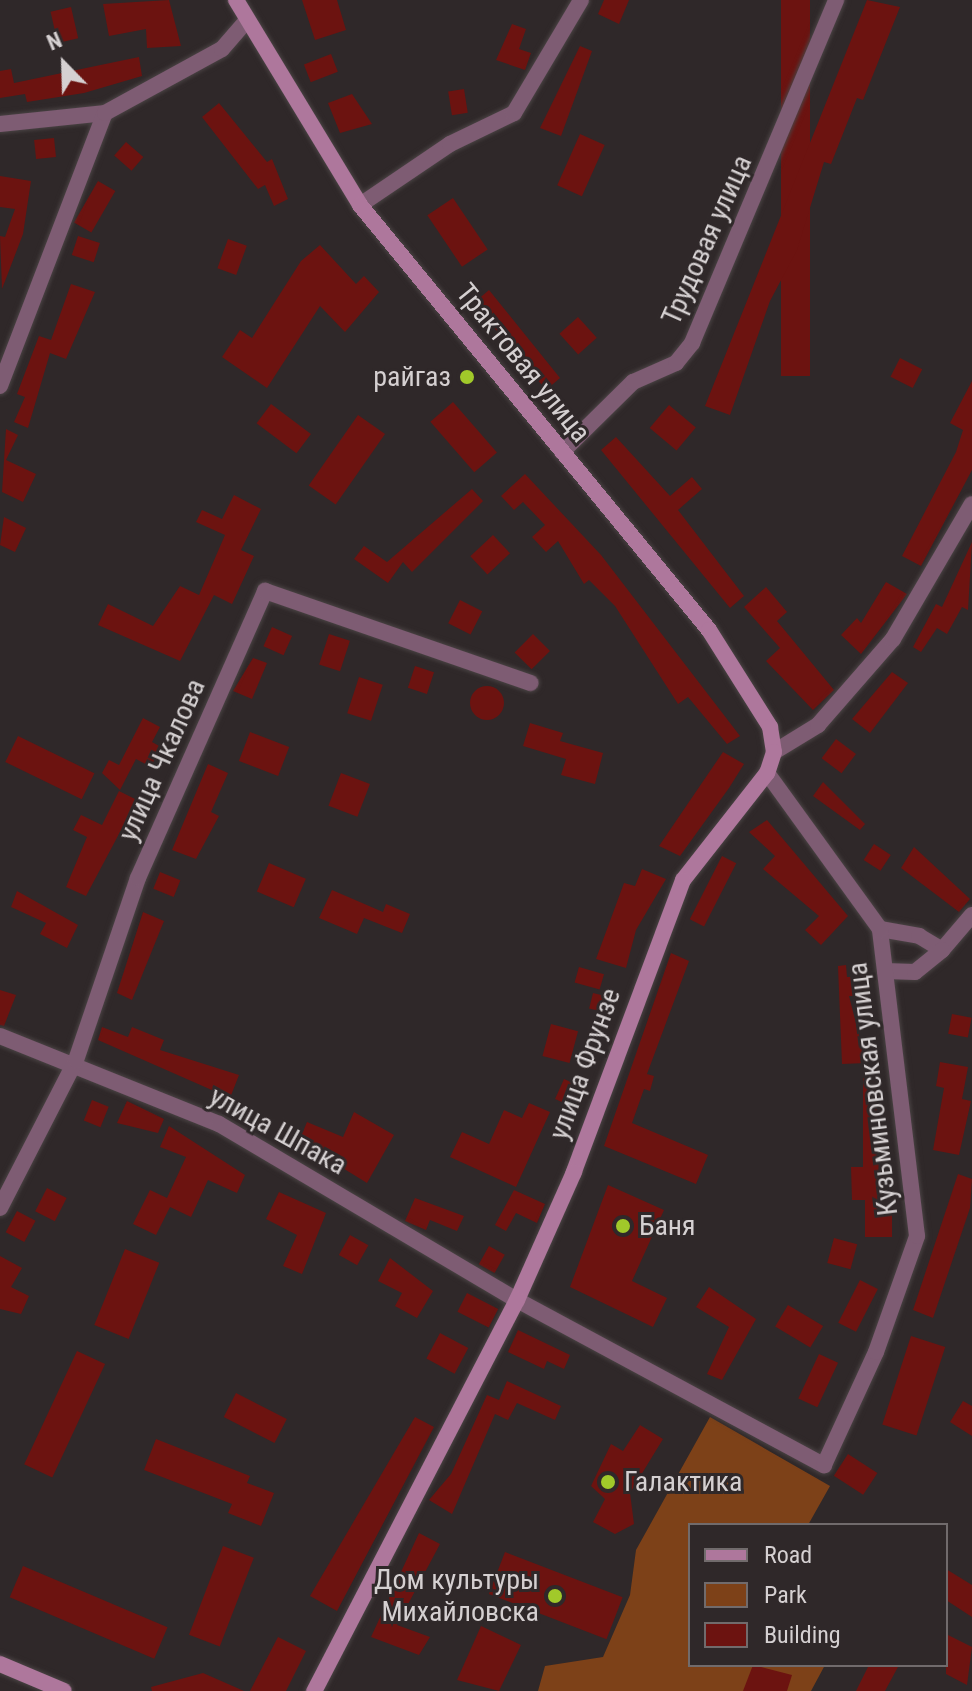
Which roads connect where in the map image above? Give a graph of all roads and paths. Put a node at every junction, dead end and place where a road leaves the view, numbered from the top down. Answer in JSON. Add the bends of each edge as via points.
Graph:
{"nodes":[{"id":1,"x":236,"y":0,"type":"edge"},
{"id":2,"x":581,"y":0,"type":"edge"},
{"id":3,"x":836,"y":0,"type":"edge"},
{"id":4,"x":246,"y":21,"type":"junction"},
{"id":5,"x":105,"y":113,"type":"junction"},
{"id":6,"x":0,"y":124,"type":"edge"},
{"id":7,"x":360,"y":205,"type":"junction"},
{"id":8,"x":0,"y":386,"type":"edge"},
{"id":9,"x":562,"y":452,"type":"junction"},
{"id":10,"x":972,"y":504,"type":"edge"},
{"id":11,"x":530,"y":683,"type":"dead end"},
{"id":12,"x":774,"y":752,"type":"junction"},
{"id":13,"x":767,"y":773,"type":"junction"},
{"id":14,"x":972,"y":915,"type":"edge"},
{"id":15,"x":880,"y":929,"type":"junction"},
{"id":16,"x":942,"y":950,"type":"junction"},
{"id":17,"x":885,"y":971,"type":"junction"},
{"id":18,"x":0,"y":1036,"type":"edge"},
{"id":19,"x":76,"y":1060,"type":"junction"},
{"id":20,"x":0,"y":1208,"type":"edge"},
{"id":21,"x":517,"y":1300,"type":"junction"},
{"id":22,"x":824,"y":1465,"type":"joint"},
{"id":23,"x":0,"y":1664,"type":"edge"},
{"id":24,"x":64,"y":1691,"type":"edge"},
{"id":25,"x":314,"y":1691,"type":"edge"}],
"edges":[{"from":1,"to":4,"type":"street","name":"Трактовая улица"},
{"from":2,"to":7,"type":"street","via":[[514,113],[450,144]]},
{"from":3,"to":9,"type":"street","name":"Трудовая улица","via":[[692,343],[676,363],[633,382]]},
{"from":4,"to":5,"type":"street","via":[[222,49]]},
{"from":4,"to":7,"type":"street","name":"Трактовая улица"},
{"from":5,"to":6,"type":"street"},
{"from":5,"to":8,"type":"street"},
{"from":7,"to":9,"type":"street","name":"Трактовая улица"},
{"from":9,"to":12,"type":"street","name":"Трактовая улица","via":[[709,630],[770,727]]},
{"from":10,"to":12,"type":"street","via":[[893,639],[818,725]]},
{"from":11,"to":19,"type":"street","name":"улица Чкалова","via":[[265,591],[138,878]]},
{"from":12,"to":13,"type":"street","name":"улица Фрунзе"},
{"from":13,"to":15,"type":"street","name":"Кузьминовская улица"},
{"from":13,"to":21,"type":"street","name":"улица Фрунзе","via":[[683,880],[574,1172]]},
{"from":14,"to":16,"type":"street"},
{"from":15,"to":16,"type":"street","name":"Кузьминовская улица","via":[[919,936]]},
{"from":15,"to":17,"type":"street","name":"Кузьминовская улица"},
{"from":16,"to":17,"type":"street","via":[[915,972]]},
{"from":17,"to":22,"type":"street","name":"Кузьминовская улица","via":[[917,1236],[876,1352]]},
{"from":18,"to":19,"type":"street","name":"улица Шпака"},
{"from":19,"to":20,"type":"street","name":"улица Чкалова"},
{"from":19,"to":21,"type":"street","name":"улица Шпака","via":[[219,1124]]},
{"from":21,"to":22,"type":"street","name":"улица Шпака"},
{"from":21,"to":25,"type":"street","name":"улица Фрунзе"},
{"from":23,"to":24,"type":"street"}]}
